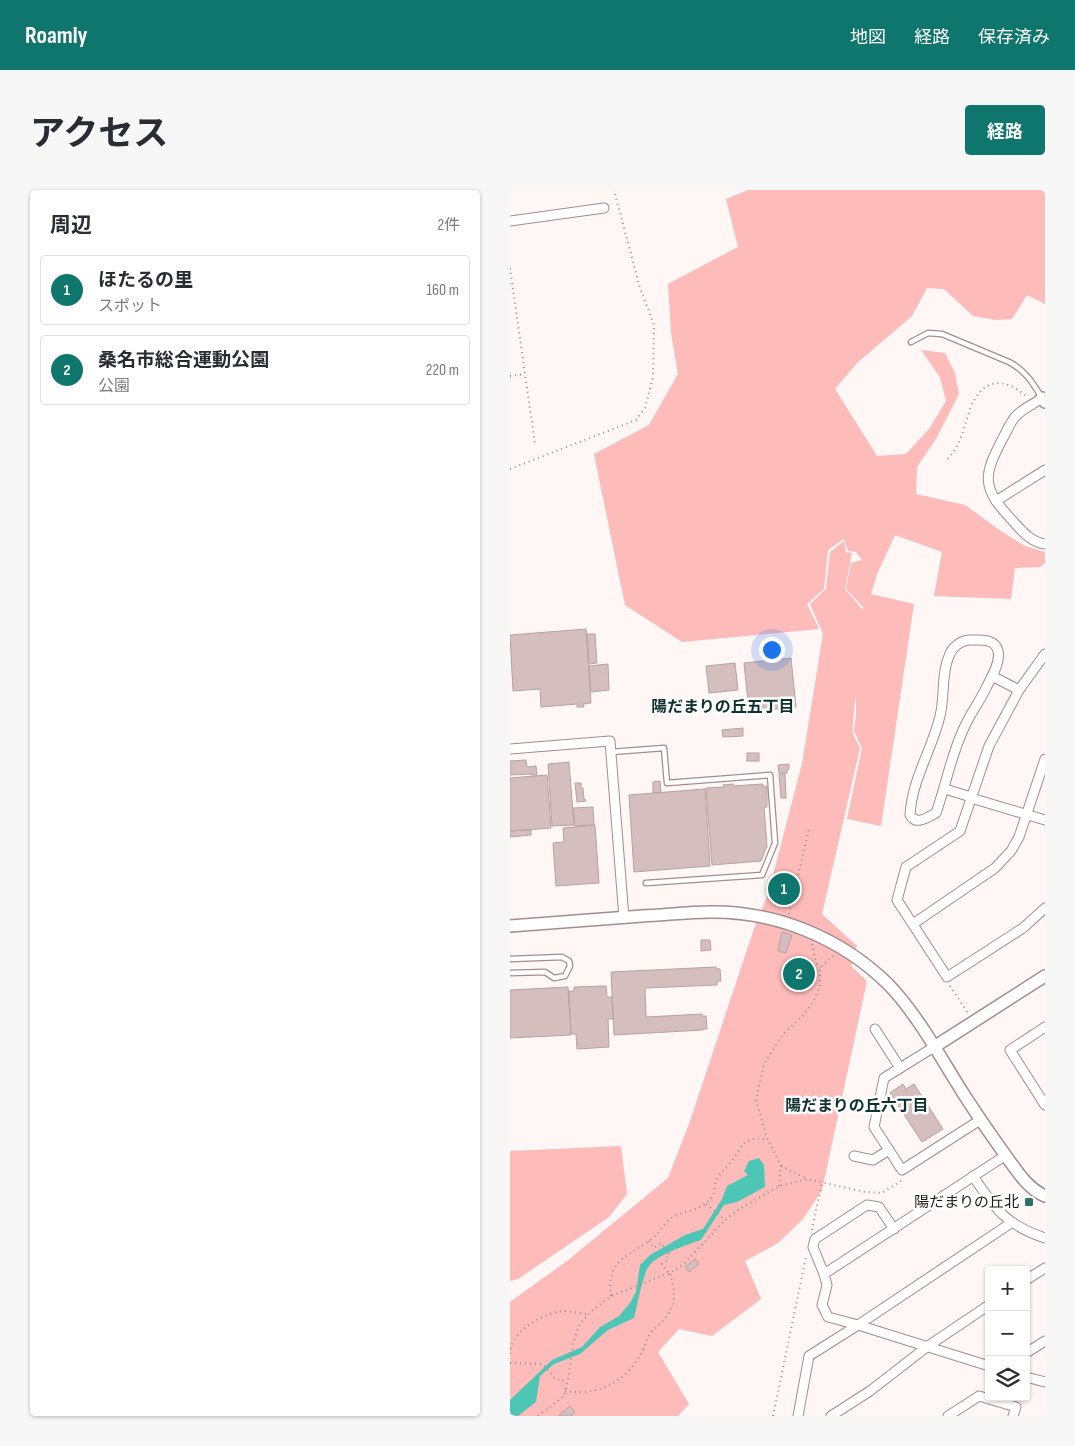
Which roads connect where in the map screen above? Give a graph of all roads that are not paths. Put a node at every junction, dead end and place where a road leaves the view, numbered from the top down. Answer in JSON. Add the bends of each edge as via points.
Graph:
{"nodes":[{"id":1,"x":604,"y":208,"type":"dead end"},
{"id":2,"x":510,"y":221,"type":"edge"},
{"id":3,"x":911,"y":342,"type":"dead end"},
{"id":4,"x":1041,"y":402,"type":"edge"},
{"id":5,"x":1045,"y":470,"type":"edge"},
{"id":6,"x":996,"y":501,"type":"junction"},
{"id":7,"x":1045,"y":544,"type":"edge"},
{"id":8,"x":1045,"y":654,"type":"edge"},
{"id":9,"x":992,"y":676,"type":"junction"},
{"id":10,"x":1019,"y":690,"type":"junction"},
{"id":11,"x":510,"y":749,"type":"edge"},
{"id":12,"x":611,"y":752,"type":"junction"},
{"id":13,"x":1045,"y":759,"type":"edge"},
{"id":14,"x":944,"y":789,"type":"junction"},
{"id":15,"x":971,"y":797,"type":"junction"},
{"id":16,"x":1026,"y":814,"type":"junction"},
{"id":17,"x":1045,"y":820,"type":"edge"},
{"id":18,"x":646,"y":883,"type":"dead end"},
{"id":19,"x":1045,"y":908,"type":"edge"},
{"id":20,"x":624,"y":918,"type":"junction"},
{"id":21,"x":912,"y":924,"type":"junction"},
{"id":22,"x":510,"y":926,"type":"edge"},
{"id":23,"x":510,"y":959,"type":"edge"},
{"id":24,"x":510,"y":973,"type":"edge"},
{"id":25,"x":1045,"y":976,"type":"edge"},
{"id":26,"x":1045,"y":1027,"type":"edge"},
{"id":27,"x":875,"y":1029,"type":"dead end"},
{"id":28,"x":934,"y":1048,"type":"junction"},
{"id":29,"x":900,"y":1068,"type":"junction"},
{"id":30,"x":1045,"y":1105,"type":"edge"},
{"id":31,"x":980,"y":1120,"type":"junction"},
{"id":32,"x":889,"y":1150,"type":"junction"},
{"id":33,"x":854,"y":1156,"type":"dead end"},
{"id":34,"x":1006,"y":1156,"type":"junction"},
{"id":35,"x":973,"y":1176,"type":"junction"},
{"id":36,"x":1045,"y":1196,"type":"edge"},
{"id":37,"x":1011,"y":1223,"type":"junction"},
{"id":38,"x":894,"y":1228,"type":"junction"},
{"id":39,"x":1045,"y":1238,"type":"edge"},
{"id":40,"x":1045,"y":1268,"type":"edge"},
{"id":41,"x":824,"y":1274,"type":"junction"},
{"id":42,"x":1030,"y":1277,"type":"edge"},
{"id":43,"x":985,"y":1308,"type":"edge"},
{"id":44,"x":858,"y":1325,"type":"junction"},
{"id":45,"x":1045,"y":1341,"type":"edge"},
{"id":46,"x":928,"y":1346,"type":"junction"},
{"id":47,"x":1030,"y":1350,"type":"edge"},
{"id":48,"x":985,"y":1365,"type":"edge"},
{"id":49,"x":1030,"y":1378,"type":"edge"},
{"id":50,"x":1045,"y":1382,"type":"edge"},
{"id":51,"x":798,"y":1416,"type":"edge"},
{"id":52,"x":831,"y":1416,"type":"edge"},
{"id":53,"x":948,"y":1416,"type":"edge"},
{"id":54,"x":1013,"y":1416,"type":"edge"}],
"edges":[{"from":1,"to":2,"type":"street"},
{"from":3,"to":4,"type":"lane","via":[[928,333],[942,334],[1016,365],[1027,375]]},
{"from":4,"to":6,"type":"street","via":[[1016,416],[989,466],[989,487]]},
{"from":5,"to":6,"type":"street"},
{"from":6,"to":7,"type":"street","via":[[1027,536]]},
{"from":8,"to":10,"type":"street"},
{"from":9,"to":10,"type":"street"},
{"from":9,"to":14,"type":"street","via":[[964,728]]},
{"from":9,"to":14,"type":"street","via":[[999,656],[994,643],[963,641],[952,650],[947,663],[941,714],[916,781],[912,818],[920,820],[936,813]]},
{"from":10,"to":15,"type":"street","via":[[989,746]]},
{"from":11,"to":12,"type":"street","via":[[610,741]]},
{"from":12,"to":18,"type":"lane","via":[[664,748],[667,783],[770,775],[775,842],[762,875]]},
{"from":12,"to":20,"type":"street"},
{"from":13,"to":16,"type":"street"},
{"from":14,"to":15,"type":"street"},
{"from":15,"to":16,"type":"street"},
{"from":15,"to":21,"type":"street","via":[[960,831],[906,867],[897,900]]},
{"from":16,"to":17,"type":"street"},
{"from":16,"to":21,"type":"street","via":[[1016,844],[996,868]]},
{"from":19,"to":21,"type":"street","via":[[1023,928],[947,977]]},
{"from":20,"to":22,"type":"street"},
{"from":20,"to":28,"type":"street","via":[[732,913],[756,915],[815,933],[842,948],[889,985]]},
{"from":23,"to":24,"type":"lane","via":[[562,957],[569,961],[570,966],[565,976],[554,978],[545,972]]},
{"from":25,"to":28,"type":"street"},
{"from":26,"to":30,"type":"street","via":[[1010,1050]]},
{"from":27,"to":29,"type":"street"},
{"from":28,"to":29,"type":"street"},
{"from":28,"to":31,"type":"street"},
{"from":29,"to":32,"type":"street","via":[[884,1078],[874,1127]]},
{"from":31,"to":32,"type":"street","via":[[902,1170]]},
{"from":31,"to":34,"type":"street"},
{"from":32,"to":33,"type":"street","via":[[873,1160]]},
{"from":34,"to":35,"type":"street"},
{"from":34,"to":36,"type":"street","via":[[1026,1183]]},
{"from":35,"to":37,"type":"street","via":[[1000,1214]]},
{"from":35,"to":38,"type":"street"},
{"from":37,"to":39,"type":"street"},
{"from":37,"to":44,"type":"street"},
{"from":38,"to":41,"type":"street"},
{"from":38,"to":41,"type":"street","via":[[879,1207],[867,1205],[815,1239],[813,1247]]},
{"from":40,"to":42,"type":"street"},
{"from":41,"to":44,"type":"street","via":[[827,1285],[822,1305],[828,1317]]},
{"from":43,"to":46,"type":"street"},
{"from":44,"to":46,"type":"street"},
{"from":44,"to":51,"type":"street","via":[[810,1356]]},
{"from":45,"to":47,"type":"street"},
{"from":46,"to":48,"type":"street"},
{"from":46,"to":52,"type":"street","via":[[870,1391]]},
{"from":49,"to":50,"type":"street"},
{"from":53,"to":54,"type":"street","via":[[978,1396],[1016,1407]]}]}
